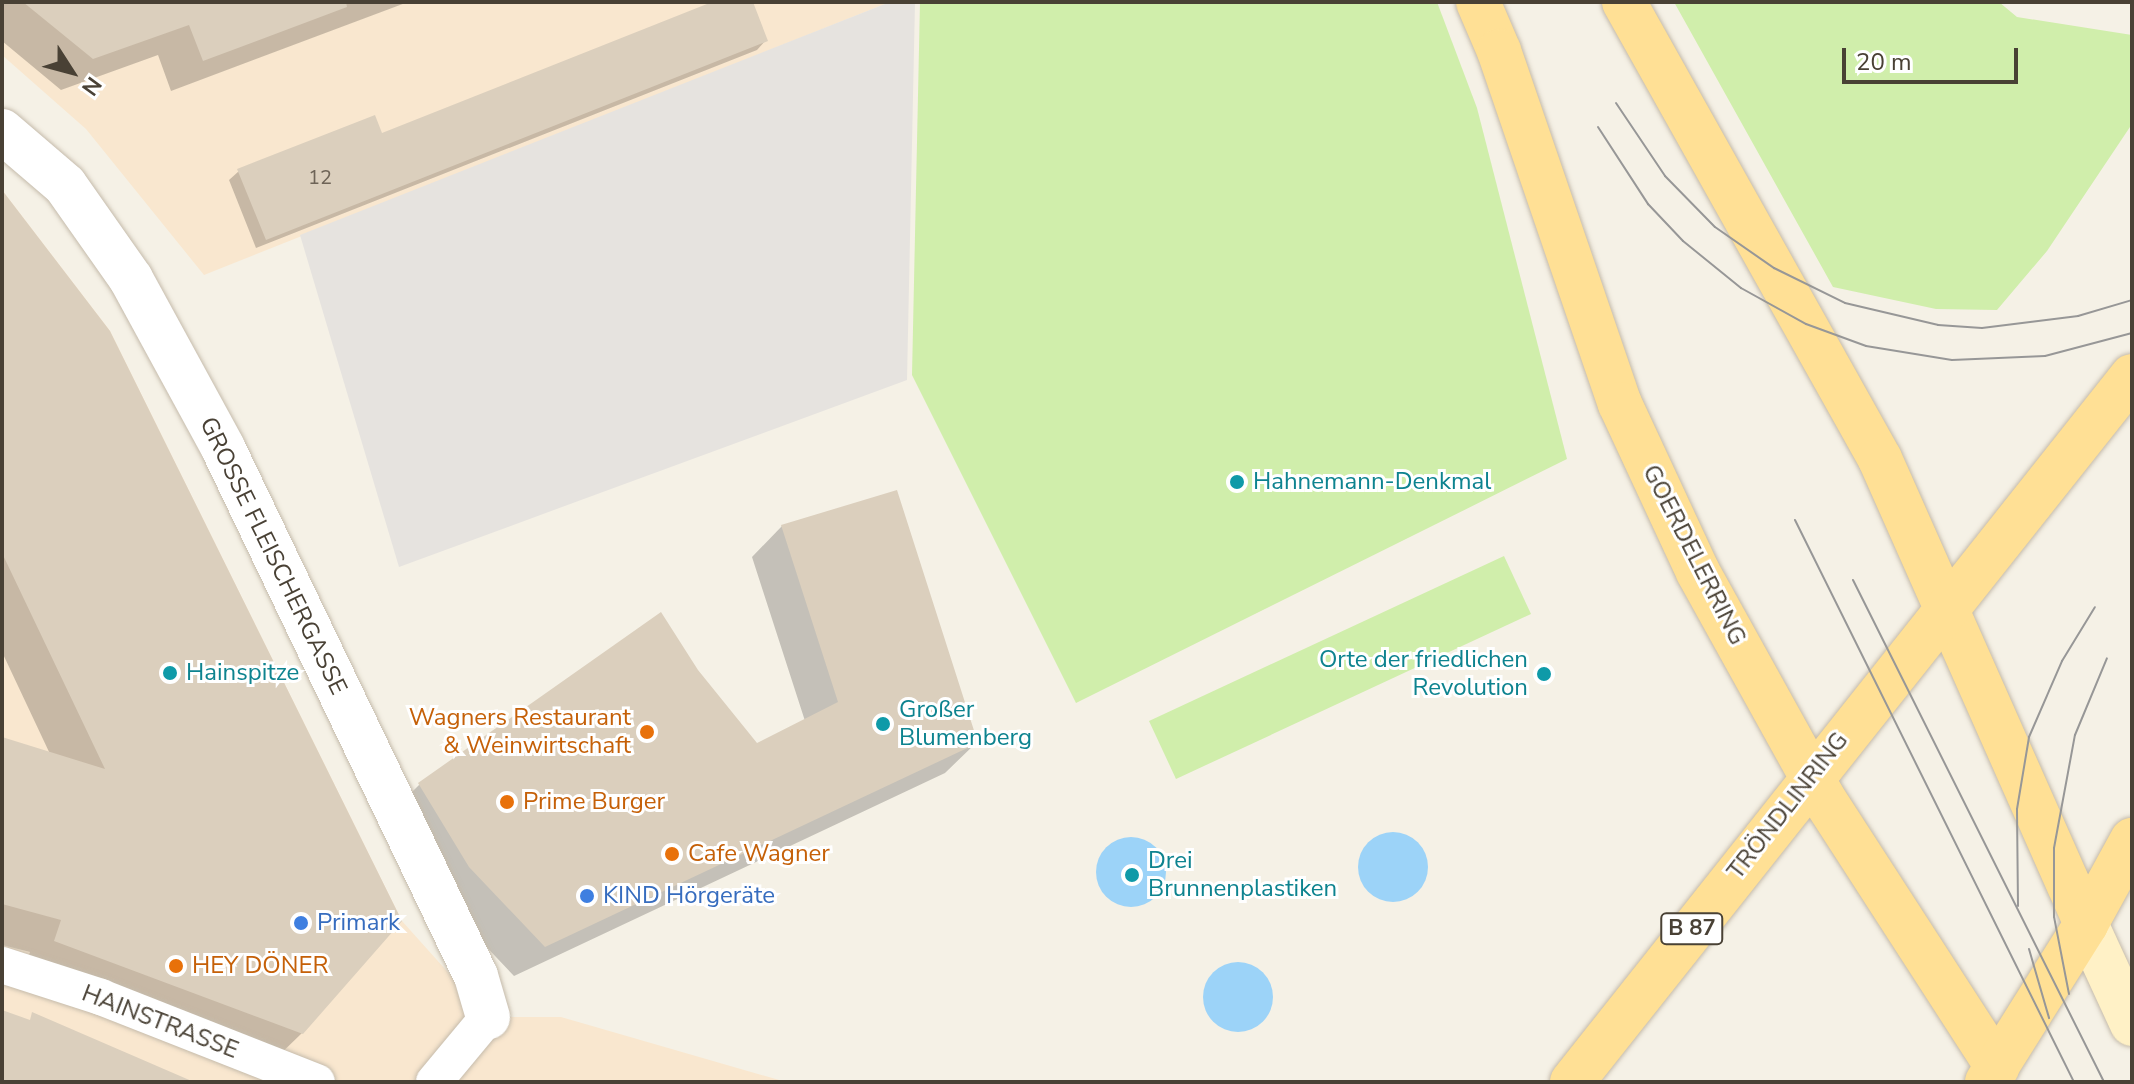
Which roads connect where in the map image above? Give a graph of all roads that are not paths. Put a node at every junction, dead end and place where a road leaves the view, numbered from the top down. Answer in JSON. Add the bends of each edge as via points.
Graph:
{"nodes":[{"id":1,"x":1478,"y":2,"type":"edge"},
{"id":2,"x":1624,"y":2,"type":"edge"},
{"id":3,"x":2,"y":131,"type":"edge"},
{"id":4,"x":2132,"y":376,"type":"edge"},
{"id":5,"x":1945,"y":607,"type":"junction"},
{"id":6,"x":1811,"y":776,"type":"junction"},
{"id":7,"x":2132,"y":840,"type":"edge"},
{"id":8,"x":2086,"y":924,"type":"junction"},
{"id":9,"x":2,"y":965,"type":"edge"},
{"id":10,"x":488,"y":1017,"type":"joint"},
{"id":11,"x":2132,"y":1024,"type":"edge"},
{"id":12,"x":1997,"y":1077,"type":"edge"},
{"id":13,"x":317,"y":1082,"type":"edge"},
{"id":14,"x":434,"y":1082,"type":"edge"},
{"id":15,"x":1572,"y":1082,"type":"edge"}],
"edges":[{"from":1,"to":6,"type":"main road","name":"GOERDELERRING","via":[[1620,404],[1698,572]]},
{"from":2,"to":5,"type":"main road","via":[[1853,409]]},
{"from":3,"to":10,"type":"street","name":"GROSSE FLEISCHERGASSE","via":[[65,185],[131,279],[223,448],[476,976]]},
{"from":4,"to":5,"type":"main road","number":"B 87"},
{"from":5,"to":6,"type":"main road","name":"TRÖNDLINRING","number":"B 87"},
{"from":5,"to":8,"type":"main road"},
{"from":6,"to":12,"type":"main road","name":"GOERDELERRING"},
{"from":6,"to":15,"type":"main road","name":"TRÖNDLINRING","number":"B 87"},
{"from":7,"to":8,"type":"main road"},
{"from":8,"to":11,"type":"main road"},
{"from":8,"to":12,"type":"main road"},
{"from":9,"to":13,"type":"street","name":"HAINSTRASSE","via":[[101,997]]},
{"from":10,"to":14,"type":"street"}]}
